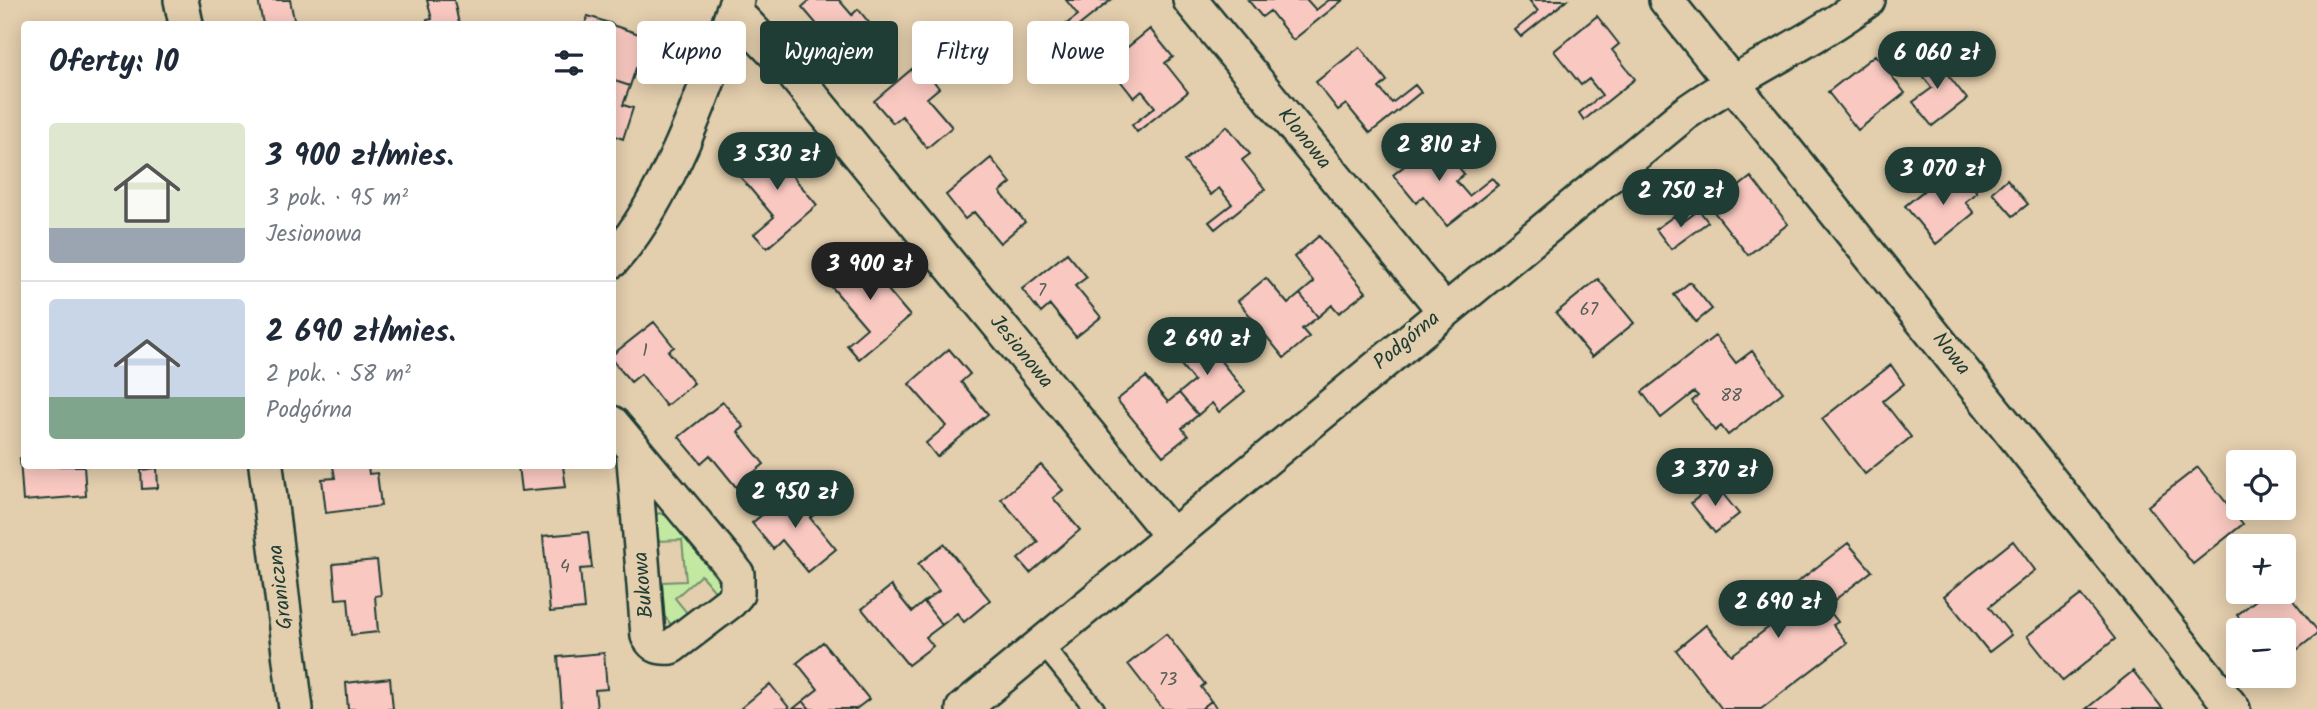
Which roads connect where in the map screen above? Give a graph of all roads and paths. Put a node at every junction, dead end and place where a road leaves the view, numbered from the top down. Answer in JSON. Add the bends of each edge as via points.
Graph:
{"nodes":[{"id":1,"x":181,"y":0,"type":"edge"},
{"id":2,"x":1190,"y":0,"type":"edge"},
{"id":3,"x":1667,"y":0,"type":"edge"},
{"id":4,"x":1868,"y":0,"type":"edge"},
{"id":5,"x":735,"y":5,"type":"edge"},
{"id":6,"x":185,"y":21,"type":"edge"},
{"id":7,"x":1731,"y":82,"type":"junction"},
{"id":8,"x":616,"y":256,"type":"edge"},
{"id":9,"x":1444,"y":310,"type":"junction"},
{"id":10,"x":623,"y":435,"type":"edge"},
{"id":11,"x":266,"y":469,"type":"edge"},
{"id":12,"x":1171,"y":536,"type":"junction"},
{"id":13,"x":1042,"y":644,"type":"junction"},
{"id":14,"x":296,"y":709,"type":"edge"},
{"id":15,"x":964,"y":709,"type":"edge"},
{"id":16,"x":1095,"y":709,"type":"edge"},
{"id":17,"x":2233,"y":709,"type":"edge"}],
"edges":[{"from":1,"to":6,"type":"street"},
{"from":2,"to":9,"type":"street","name":"Klonowa"},
{"from":3,"to":7,"type":"street","name":"Nowa"},
{"from":4,"to":7,"type":"street","name":"Podgórna","via":[[1796,48]]},
{"from":5,"to":8,"type":"street","via":[[674,163],[642,223]]},
{"from":5,"to":12,"type":"street","name":"Jesionowa"},
{"from":7,"to":9,"type":"street","name":"Podgórna","via":[[1683,115]]},
{"from":7,"to":17,"type":"street","name":"Nowa"},
{"from":9,"to":12,"type":"street","name":"Podgórna"},
{"from":10,"to":10,"type":"street","name":"Bukowa","via":[[729,563],[739,583],[730,602],[671,647],[653,644],[646,626]]},
{"from":11,"to":14,"type":"street","name":"Graniczna"},
{"from":12,"to":13,"type":"street","name":"Podgórna"},
{"from":13,"to":15,"type":"street","name":"Podgórna"},
{"from":13,"to":16,"type":"lane"}]}
